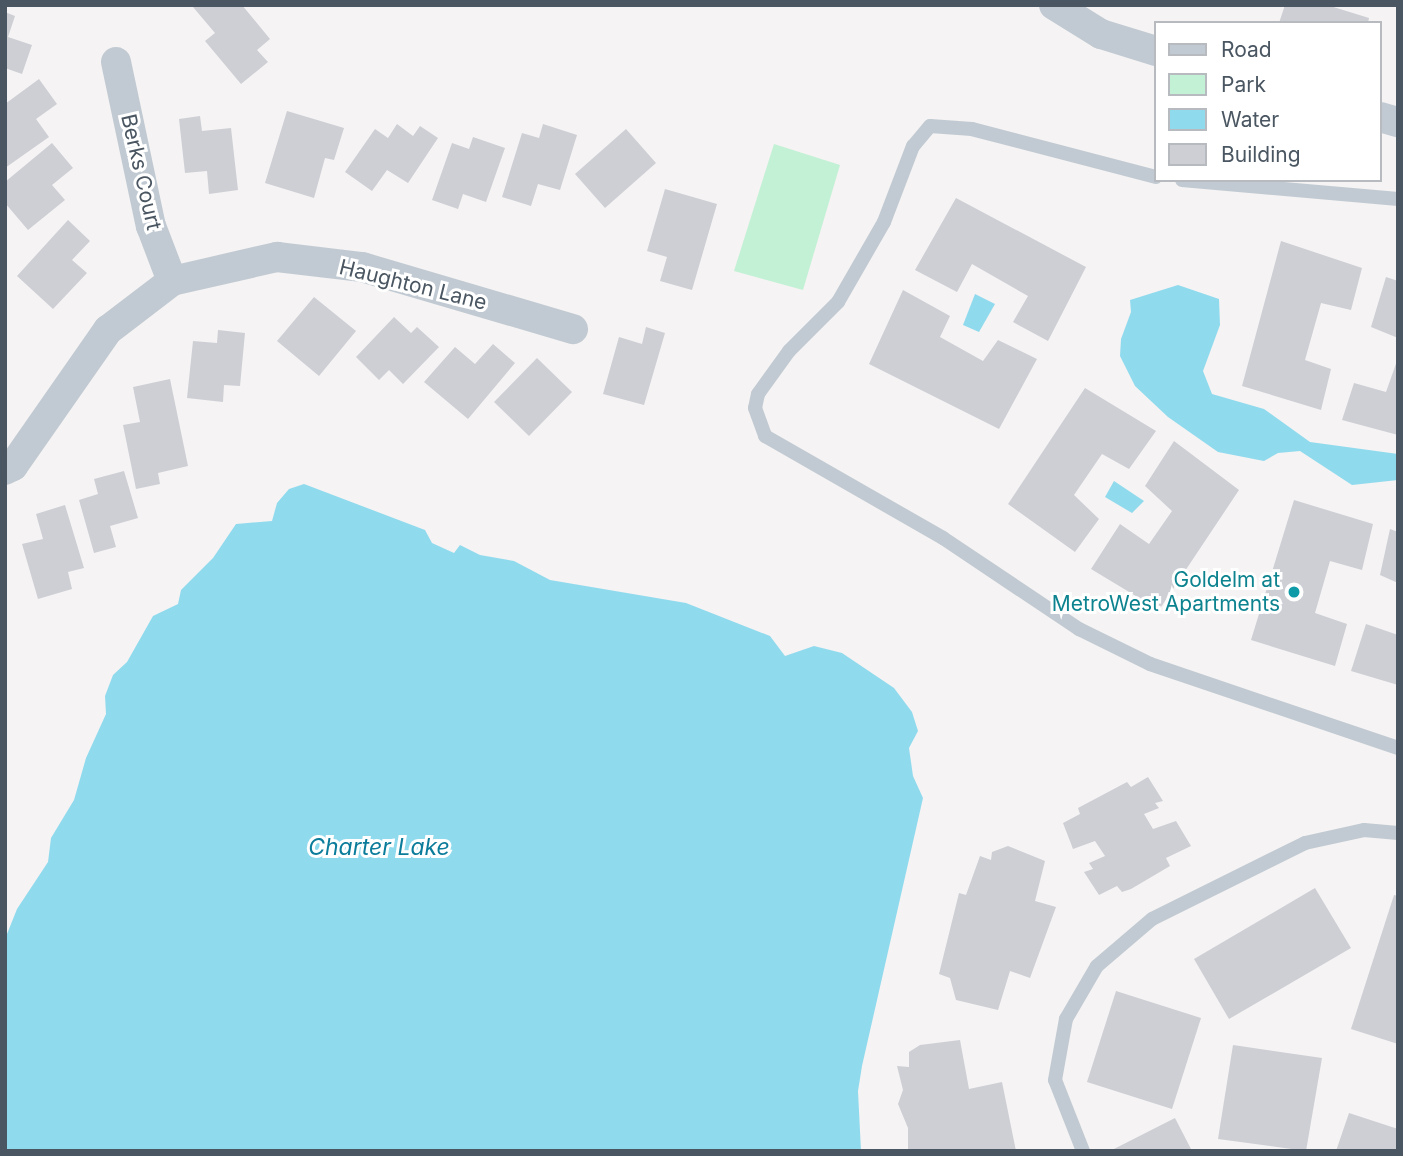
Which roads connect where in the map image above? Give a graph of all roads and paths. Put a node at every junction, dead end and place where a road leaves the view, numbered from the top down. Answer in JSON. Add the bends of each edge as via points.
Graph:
{"nodes":[{"id":1,"x":1054,"y":5,"type":"edge"},
{"id":2,"x":1154,"y":50,"type":"edge"},
{"id":3,"x":116,"y":62,"type":"dead end"},
{"id":4,"x":1154,"y":176,"type":"edge"},
{"id":5,"x":1205,"y":182,"type":"edge"},
{"id":6,"x":1398,"y":199,"type":"edge"},
{"id":7,"x":172,"y":281,"type":"junction"},
{"id":8,"x":573,"y":329,"type":"dead end"},
{"id":9,"x":5,"y":470,"type":"edge"},
{"id":10,"x":1398,"y":748,"type":"edge"},
{"id":11,"x":1398,"y":833,"type":"edge"},
{"id":12,"x":1083,"y":1151,"type":"edge"}],
"edges":[{"from":1,"to":2,"type":"street","via":[[1101,34]]},
{"from":3,"to":7,"type":"street","name":"Berks Court","via":[[151,226]]},
{"from":4,"to":10,"type":"lane","via":[[972,129],[930,126],[913,146],[884,222],[838,302],[789,351],[758,394],[755,408],[765,436],[943,538],[1103,641],[1150,664]]},
{"from":5,"to":6,"type":"lane"},
{"from":7,"to":8,"type":"street","name":"Haughton Lane","via":[[277,257],[362,267]]},
{"from":7,"to":9,"type":"street","name":"Haughton Lane","via":[[108,330],[13,466]]},
{"from":11,"to":12,"type":"lane","via":[[1364,830],[1305,843],[1152,919],[1097,966],[1066,1019],[1055,1080]]}]}
